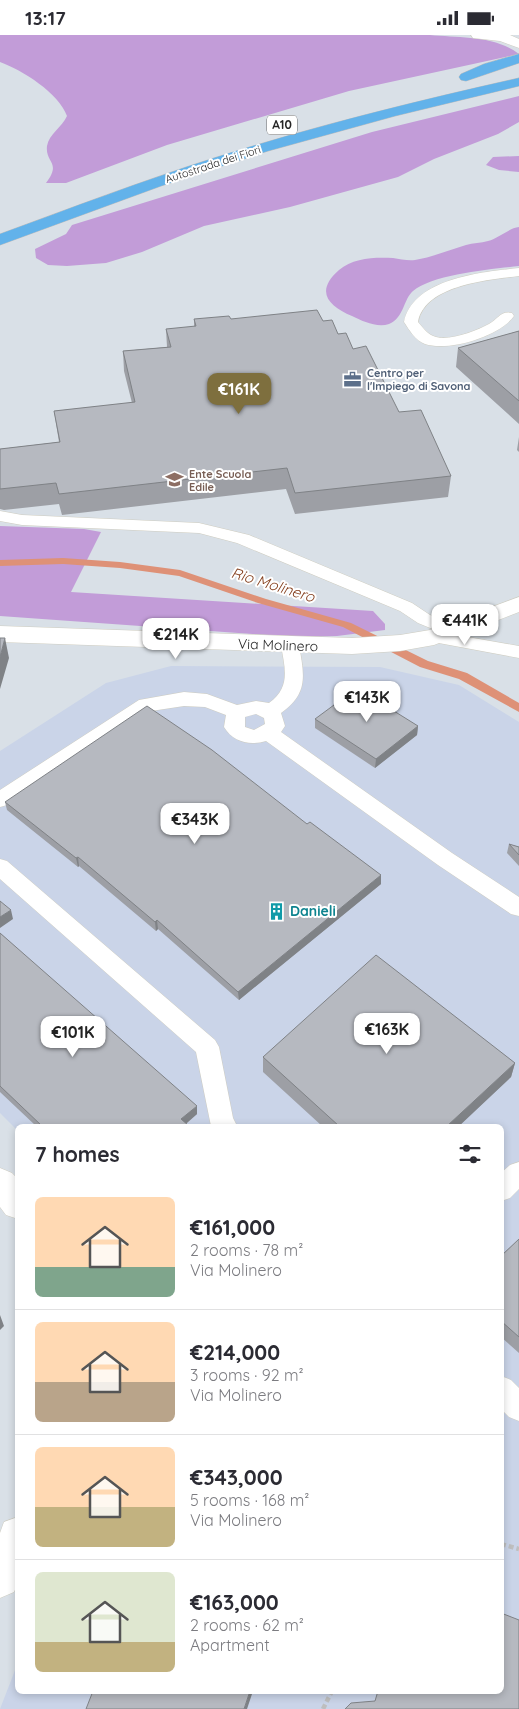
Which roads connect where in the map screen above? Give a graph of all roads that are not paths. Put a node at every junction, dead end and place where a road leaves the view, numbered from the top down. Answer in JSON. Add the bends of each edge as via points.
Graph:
{"nodes":[{"id":1,"x":478,"y":35,"type":"edge"},
{"id":2,"x":504,"y":36,"type":"edge"},
{"id":3,"x":519,"y":44,"type":"edge"},
{"id":4,"x":519,"y":58,"type":"edge"},
{"id":5,"x":519,"y":66,"type":"edge"},
{"id":6,"x":466,"y":77,"type":"junction"},
{"id":7,"x":448,"y":81,"type":"dead end"},
{"id":8,"x":519,"y":82,"type":"edge"},
{"id":9,"x":0,"y":240,"type":"edge"},
{"id":10,"x":519,"y":272,"type":"edge"},
{"id":11,"x":507,"y":316,"type":"dead end"},
{"id":12,"x":0,"y":516,"type":"edge"},
{"id":13,"x":519,"y":604,"type":"edge"},
{"id":14,"x":0,"y":634,"type":"edge"},
{"id":15,"x":443,"y":634,"type":"junction"},
{"id":16,"x":290,"y":645,"type":"junction"},
{"id":17,"x":519,"y":652,"type":"edge"},
{"id":18,"x":238,"y":712,"type":"junction"},
{"id":19,"x":270,"y":712,"type":"junction"},
{"id":20,"x":268,"y":733,"type":"junction"},
{"id":21,"x":0,"y":800,"type":"edge"},
{"id":22,"x":0,"y":867,"type":"edge"},
{"id":23,"x":519,"y":908,"type":"edge"},
{"id":24,"x":223,"y":1124,"type":"edge"},
{"id":25,"x":519,"y":1173,"type":"edge"},
{"id":26,"x":0,"y":1183,"type":"edge"},
{"id":27,"x":504,"y":1187,"type":"edge"},
{"id":28,"x":15,"y":1201,"type":"edge"},
{"id":29,"x":504,"y":1393,"type":"edge"},
{"id":30,"x":519,"y":1407,"type":"edge"},
{"id":31,"x":15,"y":1543,"type":"edge"},
{"id":32,"x":0,"y":1578,"type":"edge"}],
"edges":[{"from":1,"to":2,"type":"street"},
{"from":2,"to":3,"type":"street"},
{"from":4,"to":6,"type":"highway"},
{"from":5,"to":6,"type":"highway"},
{"from":6,"to":7,"type":"highway"},
{"from":8,"to":9,"type":"highway","name":"Autostrada dei Fiori","number":"A10","via":[[344,125],[180,174]]},
{"from":10,"to":11,"type":"lane","via":[[485,276],[427,296],[414,308],[411,322],[418,334],[447,343],[498,327]]},
{"from":12,"to":15,"type":"lane","via":[[22,520],[199,528],[243,539],[406,607]]},
{"from":13,"to":15,"type":"street","name":"Via Molinero"},
{"from":14,"to":16,"type":"street","name":"Via Molinero"},
{"from":15,"to":16,"type":"street","name":"Via Molinero","via":[[400,643]]},
{"from":15,"to":17,"type":"lane"},
{"from":16,"to":19,"type":"lane","via":[[296,679],[290,697]]},
{"from":18,"to":19,"type":"lane","via":[[254,707]]},
{"from":18,"to":20,"type":"lane","via":[[233,723],[239,732],[251,737]]},
{"from":18,"to":21,"type":"lane","via":[[207,701],[184,699],[146,705]]},
{"from":19,"to":20,"type":"lane","via":[[275,723]]},
{"from":20,"to":23,"type":"lane"},
{"from":22,"to":24,"type":"lane","via":[[207,1047]]},
{"from":25,"to":27,"type":"lane"},
{"from":26,"to":28,"type":"street"},
{"from":29,"to":30,"type":"lane"},
{"from":31,"to":32,"type":"street"}]}
